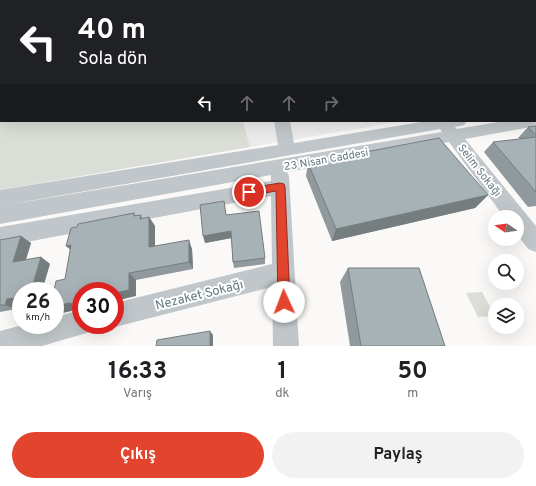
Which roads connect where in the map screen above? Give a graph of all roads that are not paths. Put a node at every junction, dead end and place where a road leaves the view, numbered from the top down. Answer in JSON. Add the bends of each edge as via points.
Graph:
{"nodes":[{"id":1,"x":282,"y":122,"type":"edge"},
{"id":2,"x":521,"y":122,"type":"edge"},
{"id":3,"x":452,"y":127,"type":"edge"},
{"id":4,"x":282,"y":168,"type":"junction"},
{"id":5,"x":0,"y":198,"type":"edge"},
{"id":6,"x":512,"y":210,"type":"edge"},
{"id":7,"x":0,"y":215,"type":"edge"},
{"id":8,"x":524,"y":226,"type":"edge"},
{"id":9,"x":0,"y":237,"type":"edge"},
{"id":10,"x":536,"y":242,"type":"edge"},
{"id":11,"x":283,"y":273,"type":"junction"},
{"id":12,"x":124,"y":313,"type":"edge"},
{"id":13,"x":72,"y":325,"type":"edge"},
{"id":14,"x":0,"y":344,"type":"edge"},
{"id":15,"x":286,"y":346,"type":"edge"}],
"edges":[{"from":1,"to":4,"type":"street"},
{"from":2,"to":3,"type":"street","name":"23 Nisan Caddesi"},
{"from":3,"to":4,"type":"street","name":"23 Nisan Caddesi"},
{"from":3,"to":6,"type":"street","name":"Selim Sokağı"},
{"from":4,"to":5,"type":"street","name":"23 Nisan Caddesi"},
{"from":4,"to":7,"type":"street","name":"23 Nisan Caddesi"},
{"from":4,"to":9,"type":"street"},
{"from":4,"to":11,"type":"street"},
{"from":8,"to":10,"type":"street","name":"Selim Sokağı"},
{"from":11,"to":12,"type":"street","name":"Nezaket Sokağı"},
{"from":11,"to":15,"type":"street"},
{"from":13,"to":14,"type":"street"}]}
